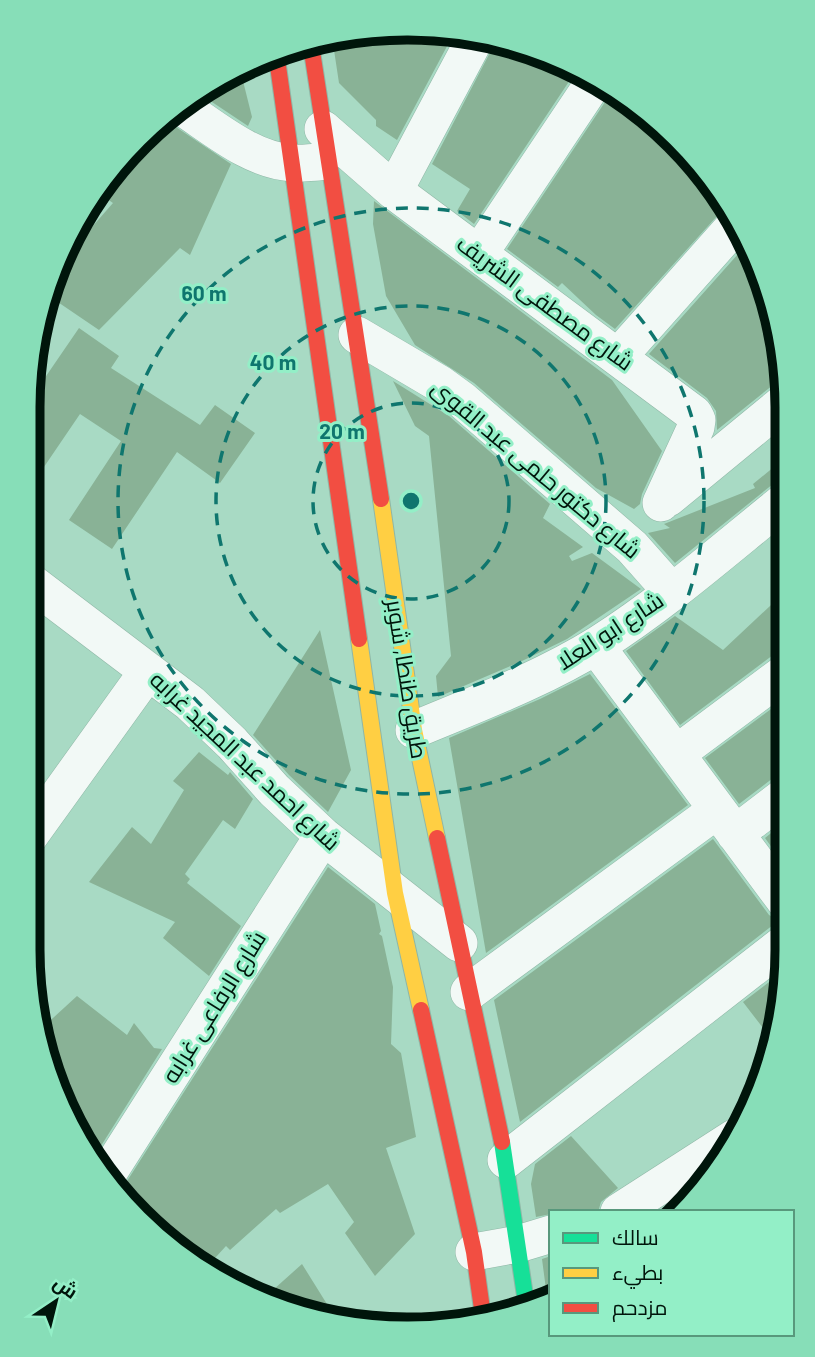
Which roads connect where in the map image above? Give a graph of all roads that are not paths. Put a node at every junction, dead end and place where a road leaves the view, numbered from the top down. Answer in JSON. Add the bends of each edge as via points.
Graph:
{"nodes":[{"id":1,"x":471,"y":46,"type":"edge"},
{"id":2,"x":312,"y":58,"type":"edge"},
{"id":3,"x":278,"y":64,"type":"edge"},
{"id":4,"x":590,"y":88,"type":"edge"},
{"id":5,"x":190,"y":112,"type":"edge"},
{"id":6,"x":325,"y":145,"type":"junction"},
{"id":7,"x":291,"y":163,"type":"junction"},
{"id":8,"x":394,"y":191,"type":"junction"},
{"id":9,"x":730,"y":231,"type":"edge"},
{"id":10,"x":480,"y":254,"type":"junction"},
{"id":11,"x":356,"y":335,"type":"junction"},
{"id":12,"x":618,"y":357,"type":"junction"},
{"id":13,"x":775,"y":410,"type":"edge"},
{"id":14,"x":662,"y":503,"type":"junction"},
{"id":15,"x":775,"y":509,"type":"edge"},
{"id":16,"x":621,"y":538,"type":"junction"},
{"id":17,"x":40,"y":588,"type":"edge"},
{"id":18,"x":671,"y":591,"type":"junction"},
{"id":19,"x":596,"y":646,"type":"junction"},
{"id":20,"x":148,"y":671,"type":"junction"},
{"id":21,"x":775,"y":680,"type":"edge"},
{"id":22,"x":414,"y":730,"type":"junction"},
{"id":23,"x":676,"y":754,"type":"junction"},
{"id":24,"x":775,"y":800,"type":"edge"},
{"id":25,"x":40,"y":821,"type":"edge"},
{"id":26,"x":726,"y":822,"type":"junction"},
{"id":27,"x":323,"y":836,"type":"junction"},
{"id":28,"x":775,"y":887,"type":"edge"},
{"id":29,"x":395,"y":893,"type":"junction"},
{"id":30,"x":460,"y":943,"type":"junction"},
{"id":31,"x":775,"y":951,"type":"edge"},
{"id":32,"x":469,"y":992,"type":"junction"},
{"id":33,"x":716,"y":1150,"type":"edge"},
{"id":34,"x":506,"y":1160,"type":"junction"},
{"id":35,"x":112,"y":1167,"type":"edge"},
{"id":36,"x":623,"y":1210,"type":"edge"},
{"id":37,"x":534,"y":1239,"type":"edge"},
{"id":38,"x":474,"y":1252,"type":"junction"},
{"id":39,"x":528,"y":1296,"type":"edge"},
{"id":40,"x":482,"y":1309,"type":"edge"}],
"edges":[{"from":1,"to":8,"type":"street"},
{"from":2,"to":6,"type":"street","name":"طريق طنطا, شوبر"},
{"from":3,"to":7,"type":"street","name":"طريق طنطا, شوبر"},
{"from":4,"to":10,"type":"street"},
{"from":5,"to":7,"type":"street","via":[[246,148]]},
{"from":6,"to":7,"type":"street"},
{"from":6,"to":8,"type":"street","name":"شارع مصطفى الشريف"},
{"from":6,"to":11,"type":"street","name":"طريق طنطا, شوبر"},
{"from":7,"to":29,"type":"street","name":"طريق طنطا, شوبر"},
{"from":8,"to":10,"type":"street","name":"شارع مصطفى الشريف"},
{"from":9,"to":12,"type":"street"},
{"from":10,"to":12,"type":"street","name":"شارع مصطفى الشريف"},
{"from":11,"to":16,"type":"street","name":"شارع دكتور حلمى عبد القوى","via":[[462,400]]},
{"from":11,"to":22,"type":"street","name":"طريق طنطا, شوبر"},
{"from":12,"to":14,"type":"street","name":"شارع مصطفى الشريف","via":[[687,407],[697,420]]},
{"from":13,"to":14,"type":"street"},
{"from":14,"to":16,"type":"street"},
{"from":15,"to":18,"type":"street","name":"شارع ابو العلا"},
{"from":16,"to":18,"type":"street","name":"شارع دكتور حلمى عبد القوى"},
{"from":17,"to":20,"type":"street","name":"شارع احمد عبد المجيد غرابه"},
{"from":18,"to":19,"type":"street","name":"شارع ابو العلا"},
{"from":19,"to":22,"type":"street","name":"شارع ابو العلا"},
{"from":19,"to":23,"type":"street"},
{"from":20,"to":25,"type":"street"},
{"from":20,"to":27,"type":"street","name":"شارع احمد عبد المجيد غرابه","via":[[232,743]]},
{"from":21,"to":23,"type":"street"},
{"from":22,"to":30,"type":"street","name":"طريق طنطا, شوبر"},
{"from":23,"to":26,"type":"street"},
{"from":24,"to":26,"type":"street"},
{"from":26,"to":28,"type":"street"},
{"from":26,"to":32,"type":"street"},
{"from":27,"to":29,"type":"street","name":"شارع احمد عبد المجيد غرابه"},
{"from":27,"to":35,"type":"street","name":"شارع الرفاعى غرابه"},
{"from":29,"to":30,"type":"street","name":"شارع احمد عبد المجيد غرابه"},
{"from":29,"to":38,"type":"street","name":"طريق طنطا, شوبر"},
{"from":30,"to":32,"type":"street","name":"طريق طنطا, شوبر"},
{"from":31,"to":34,"type":"street"},
{"from":32,"to":34,"type":"street","name":"طريق طنطا, شوبر"},
{"from":33,"to":36,"type":"street"},
{"from":34,"to":37,"type":"street","name":"طريق طنطا, شوبر"},
{"from":37,"to":38,"type":"street"},
{"from":37,"to":39,"type":"street","name":"طريق طنطا, شوبر"},
{"from":38,"to":40,"type":"street","name":"طريق طنطا, شوبر"}]}
